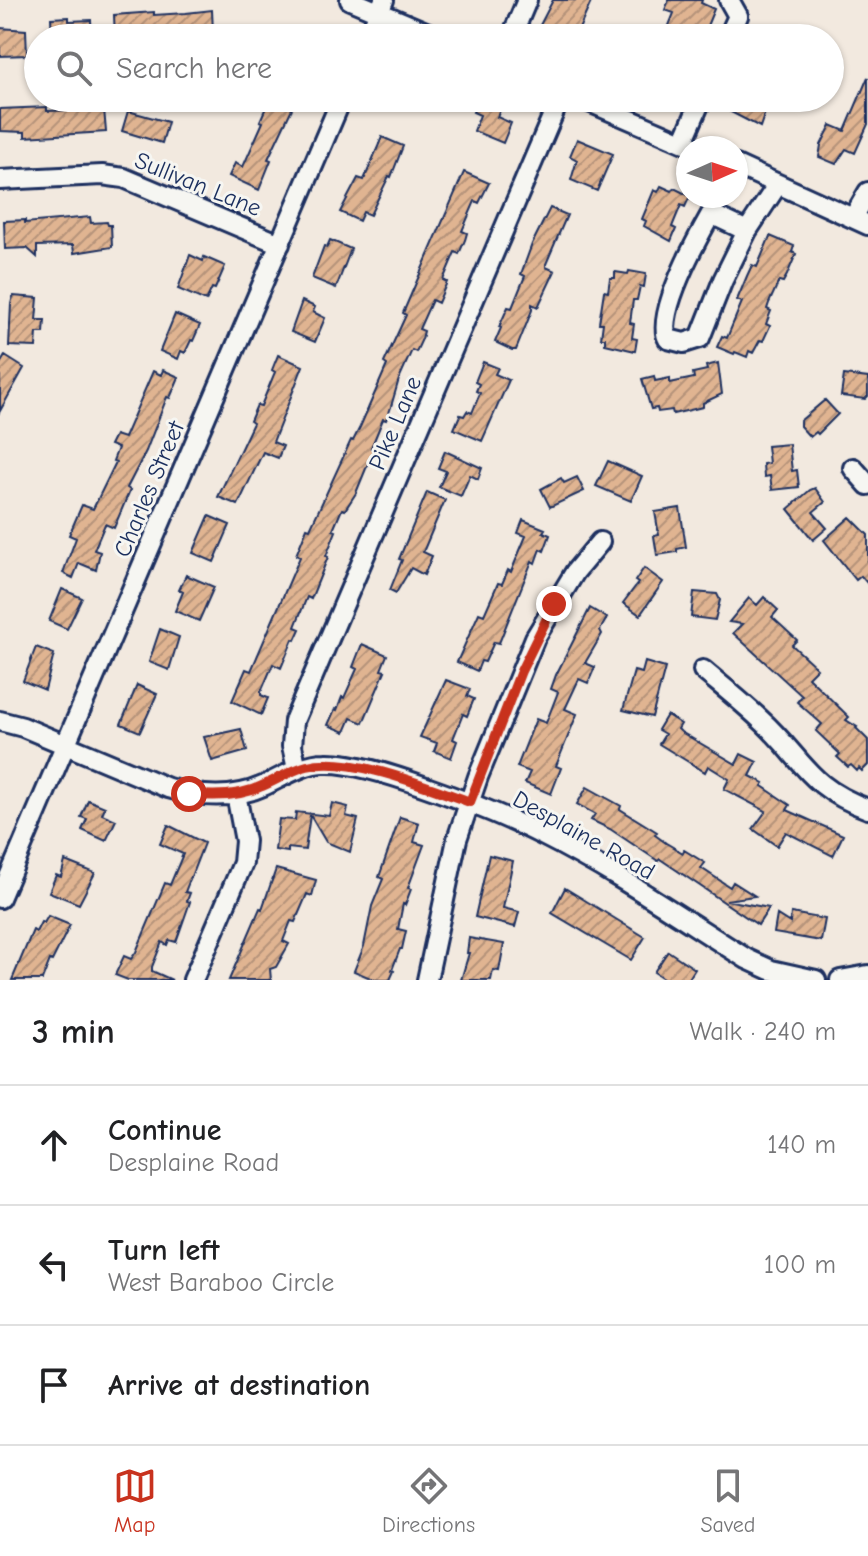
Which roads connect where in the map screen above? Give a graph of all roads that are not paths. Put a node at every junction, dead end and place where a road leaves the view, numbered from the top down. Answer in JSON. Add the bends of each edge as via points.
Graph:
{"nodes":[{"id":1,"x":350,"y":0,"type":"edge"},
{"id":2,"x":527,"y":0,"type":"edge"},
{"id":3,"x":729,"y":0,"type":"edge"},
{"id":4,"x":382,"y":6,"type":"edge"},
{"id":5,"x":415,"y":24,"type":"edge"},
{"id":6,"x":517,"y":24,"type":"edge"},
{"id":7,"x":734,"y":24,"type":"edge"},
{"id":8,"x":336,"y":112,"type":"edge"},
{"id":9,"x":554,"y":112,"type":"edge"},
{"id":10,"x":612,"y":112,"type":"edge"},
{"id":11,"x":698,"y":112,"type":"edge"},
{"id":12,"x":691,"y":136,"type":"edge"},
{"id":13,"x":676,"y":139,"type":"edge"},
{"id":14,"x":748,"y":170,"type":"edge"},
{"id":15,"x":0,"y":180,"type":"edge"},
{"id":16,"x":778,"y":184,"type":"junction"},
{"id":17,"x":868,"y":192,"type":"edge"},
{"id":18,"x":861,"y":220,"type":"edge"},
{"id":19,"x":747,"y":231,"type":"junction"},
{"id":20,"x":280,"y":244,"type":"junction"},
{"id":21,"x":853,"y":468,"type":"dead end"},
{"id":22,"x":868,"y":485,"type":"edge"},
{"id":23,"x":600,"y":542,"type":"dead end"},
{"id":24,"x":703,"y":670,"type":"dead end"},
{"id":25,"x":0,"y":721,"type":"edge"},
{"id":26,"x":66,"y":745,"type":"junction"},
{"id":27,"x":297,"y":769,"type":"junction"},
{"id":28,"x":236,"y":794,"type":"junction"},
{"id":29,"x":470,"y":802,"type":"junction"},
{"id":30,"x":868,"y":809,"type":"edge"},
{"id":31,"x":0,"y":898,"type":"edge"},
{"id":32,"x":868,"y":975,"type":"edge"},
{"id":33,"x":193,"y":980,"type":"edge"},
{"id":34,"x":427,"y":980,"type":"edge"},
{"id":35,"x":816,"y":980,"type":"edge"},
{"id":36,"x":840,"y":980,"type":"edge"}],
"edges":[{"from":1,"to":4,"type":"street"},
{"from":2,"to":6,"type":"street"},
{"from":3,"to":7,"type":"street","via":[[738,16]]},
{"from":4,"to":5,"type":"street"},
{"from":8,"to":20,"type":"street","name":"Charles Street"},
{"from":9,"to":27,"type":"street","name":"Pike Lane","via":[[294,721]]},
{"from":10,"to":13,"type":"street"},
{"from":11,"to":12,"type":"street"},
{"from":14,"to":16,"type":"street"},
{"from":15,"to":20,"type":"street","name":"Sullivan Lane","via":[[124,178]]},
{"from":16,"to":18,"type":"street"},
{"from":16,"to":19,"type":"street"},
{"from":17,"to":18,"type":"street"},
{"from":19,"to":19,"type":"street","via":[[700,338],[684,343],[668,339],[665,320],[687,259],[711,214]]},
{"from":20,"to":26,"type":"street","name":"Charles Street"},
{"from":21,"to":22,"type":"street"},
{"from":23,"to":29,"type":"street","via":[[535,638]]},
{"from":24,"to":30,"type":"street","via":[[762,720],[822,786]]},
{"from":25,"to":26,"type":"street","name":"Desplaine Road"},
{"from":26,"to":28,"type":"street","name":"Desplaine Road","via":[[168,788],[189,794]]},
{"from":26,"to":31,"type":"street","name":"Charles Street"},
{"from":27,"to":28,"type":"street","name":"Desplaine Road"},
{"from":27,"to":29,"type":"street","name":"Desplaine Road","via":[[327,763],[379,772]]},
{"from":28,"to":33,"type":"street","via":[[245,841],[243,863]]},
{"from":29,"to":34,"type":"street"},
{"from":29,"to":35,"type":"street","name":"Desplaine Road","via":[[599,866],[747,959]]},
{"from":32,"to":36,"type":"street"}]}
